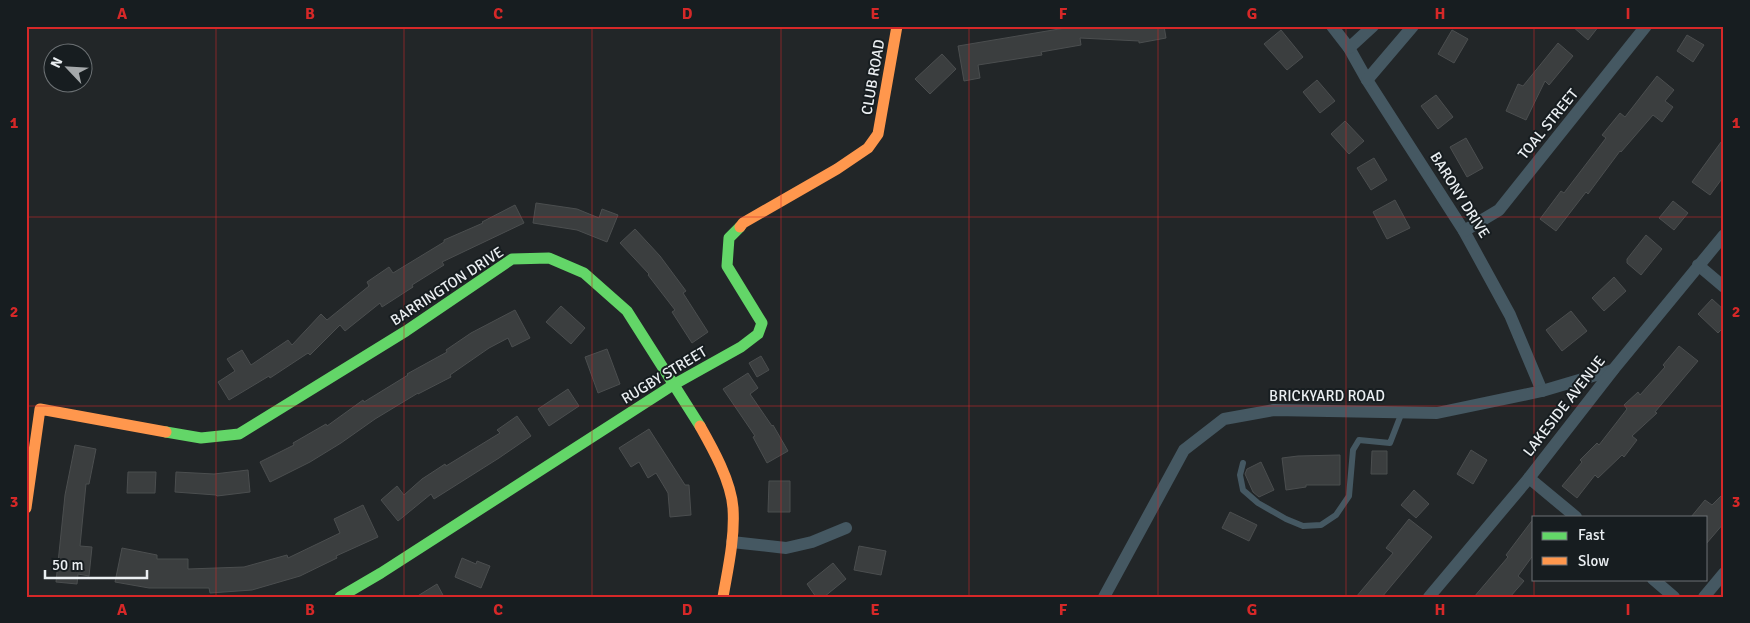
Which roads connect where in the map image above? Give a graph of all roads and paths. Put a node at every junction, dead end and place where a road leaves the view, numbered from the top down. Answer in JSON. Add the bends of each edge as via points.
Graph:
{"nodes":[{"id":1,"x":897,"y":26,"type":"edge"},
{"id":2,"x":1332,"y":26,"type":"edge"},
{"id":3,"x":1373,"y":26,"type":"edge"},
{"id":4,"x":1413,"y":26,"type":"edge"},
{"id":5,"x":1646,"y":26,"type":"edge"},
{"id":6,"x":1349,"y":48,"type":"junction"},
{"id":7,"x":1367,"y":80,"type":"junction"},
{"id":8,"x":878,"y":134,"type":"joint"},
{"id":9,"x":1464,"y":231,"type":"junction"},
{"id":10,"x":1724,"y":235,"type":"edge"},
{"id":11,"x":1698,"y":265,"type":"junction"},
{"id":12,"x":1724,"y":286,"type":"edge"},
{"id":13,"x":1613,"y":370,"type":"junction"},
{"id":14,"x":673,"y":385,"type":"junction"},
{"id":15,"x":1542,"y":391,"type":"junction"},
{"id":16,"x":1402,"y":412,"type":"junction"},
{"id":17,"x":1243,"y":463,"type":"dead end"},
{"id":18,"x":1529,"y":478,"type":"junction"},
{"id":19,"x":26,"y":508,"type":"edge"},
{"id":20,"x":1575,"y":516,"type":"edge"},
{"id":21,"x":846,"y":528,"type":"dead end"},
{"id":22,"x":732,"y":542,"type":"junction"},
{"id":23,"x":1724,"y":573,"type":"edge"},
{"id":24,"x":1654,"y":580,"type":"edge"},
{"id":25,"x":340,"y":597,"type":"edge"},
{"id":26,"x":723,"y":597,"type":"edge"},
{"id":27,"x":1104,"y":597,"type":"edge"},
{"id":28,"x":1429,"y":597,"type":"edge"},
{"id":29,"x":1674,"y":597,"type":"edge"},
{"id":30,"x":1704,"y":597,"type":"edge"}],
"edges":[{"from":1,"to":8,"type":"street","name":"CLUB ROAD"},
{"from":2,"to":6,"type":"street","name":"BARONY DRIVE"},
{"from":3,"to":6,"type":"street"},
{"from":4,"to":7,"type":"street"},
{"from":5,"to":9,"type":"street","name":"TOAL STREET","via":[[1499,210]]},
{"from":6,"to":7,"type":"street","name":"BARONY DRIVE"},
{"from":7,"to":9,"type":"street","name":"BARONY DRIVE"},
{"from":8,"to":14,"type":"street","name":"RUGBY STREET","via":[[868,148],[742,223],[729,238],[727,266],[762,323],[758,334]]},
{"from":9,"to":15,"type":"street","name":"BARONY DRIVE","via":[[1510,315]]},
{"from":10,"to":11,"type":"street","name":"LAKESIDE AVENUE"},
{"from":11,"to":12,"type":"street"},
{"from":11,"to":13,"type":"street","name":"LAKESIDE AVENUE"},
{"from":13,"to":15,"type":"street","name":"BRICKYARD ROAD"},
{"from":13,"to":18,"type":"street","name":"LAKESIDE AVENUE"},
{"from":14,"to":19,"type":"street","name":"BARRINGTON DRIVE","via":[[627,311],[584,273],[548,258],[512,259],[406,331],[239,434],[201,438],[40,409]]},
{"from":14,"to":22,"type":"street","name":"BARRINGTON DRIVE","via":[[701,427],[725,476],[732,507]]},
{"from":14,"to":25,"type":"street","name":"RUGBY STREET"},
{"from":15,"to":16,"type":"street","name":"BRICKYARD ROAD","via":[[1437,413]]},
{"from":16,"to":17,"type":"lane","via":[[1390,443],[1359,440],[1353,450],[1349,496],[1336,515],[1321,525],[1303,526],[1258,503],[1243,490],[1240,475]]},
{"from":16,"to":27,"type":"street","name":"BRICKYARD ROAD","via":[[1274,410],[1224,419],[1184,450]]},
{"from":18,"to":20,"type":"street"},
{"from":18,"to":28,"type":"street","name":"LAKESIDE AVENUE"},
{"from":21,"to":22,"type":"street","via":[[812,542],[786,548]]},
{"from":22,"to":26,"type":"street","name":"BARRINGTON DRIVE"},
{"from":23,"to":30,"type":"street"},
{"from":24,"to":29,"type":"street"}]}
